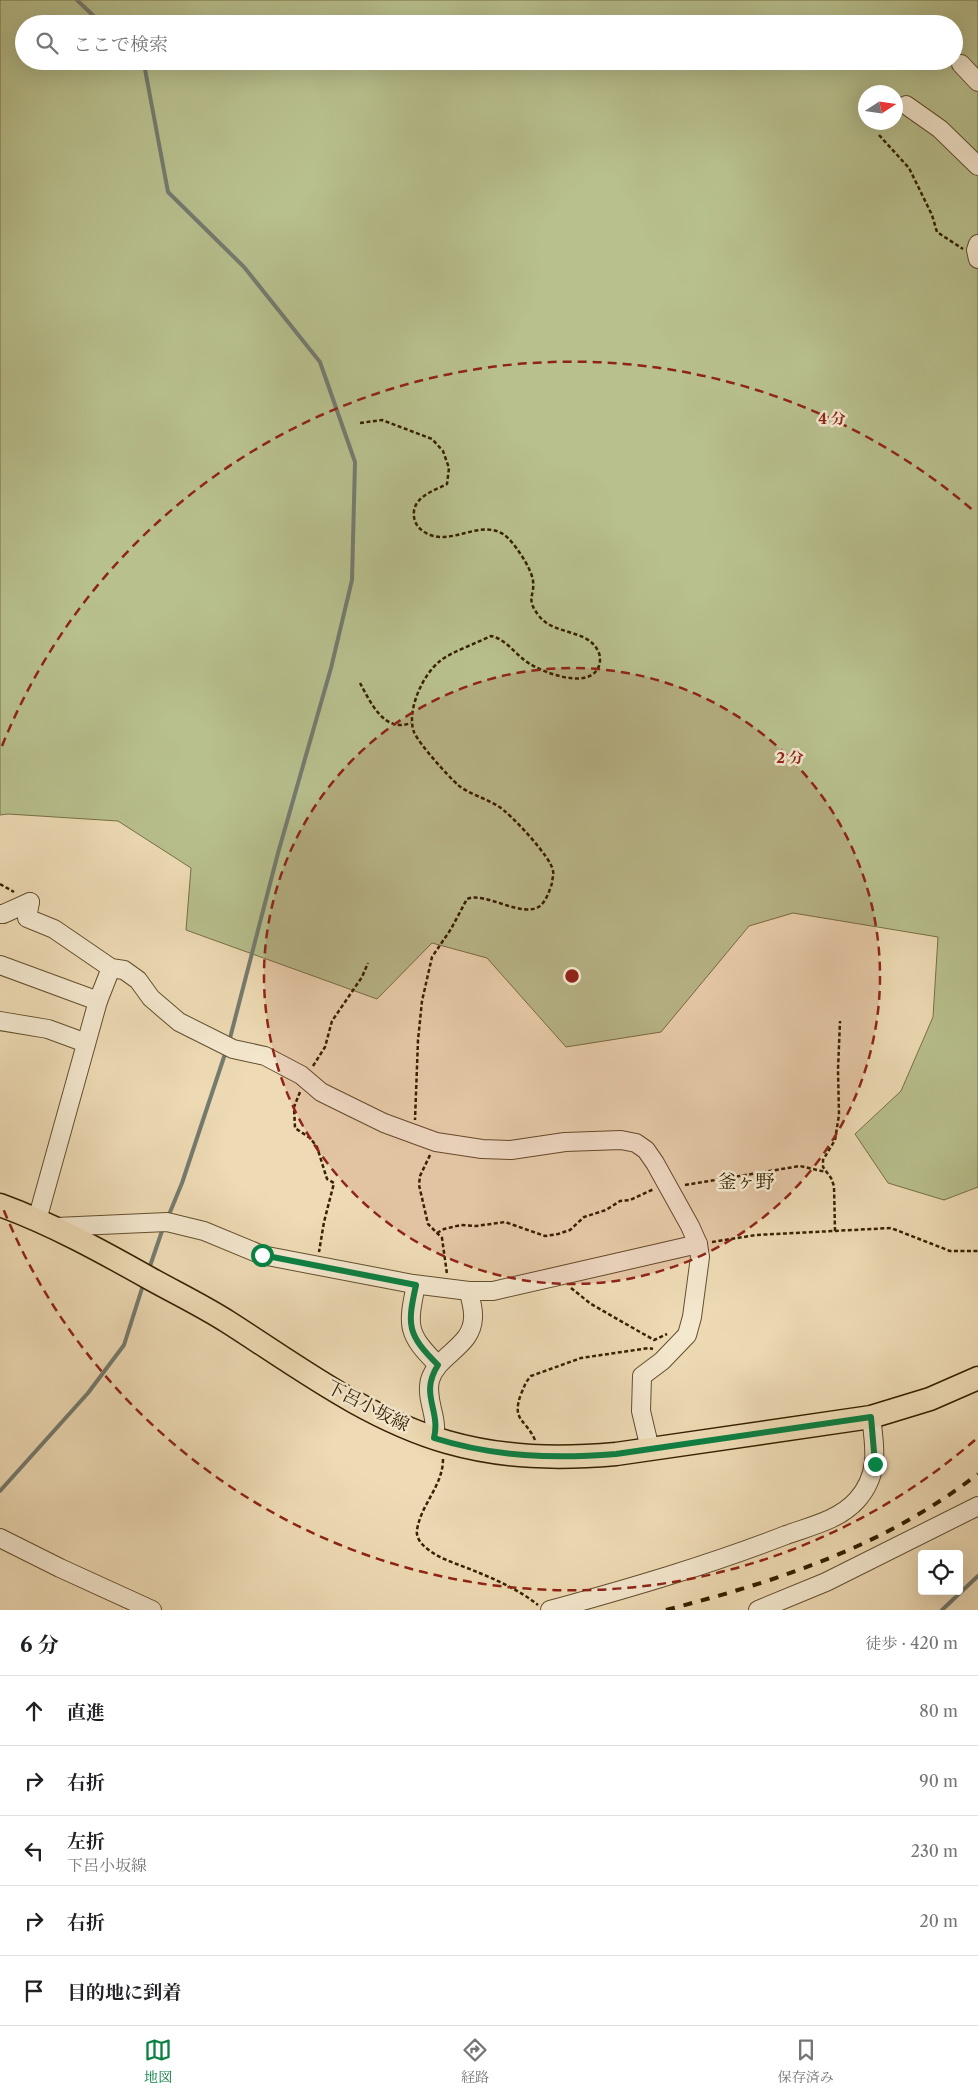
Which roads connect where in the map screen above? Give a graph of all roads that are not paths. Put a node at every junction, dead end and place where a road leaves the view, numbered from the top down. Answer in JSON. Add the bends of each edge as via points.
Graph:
{"nodes":[{"id":1,"x":963,"y":66,"type":"edge"},
{"id":2,"x":978,"y":82,"type":"edge"},
{"id":3,"x":906,"y":105,"type":"dead end"},
{"id":4,"x":978,"y":166,"type":"edge"},
{"id":5,"x":1,"y":915,"type":"edge"},
{"id":6,"x":0,"y":965,"type":"edge"},
{"id":7,"x":112,"y":968,"type":"junction"},
{"id":8,"x":98,"y":1001,"type":"junction"},
{"id":9,"x":0,"y":1021,"type":"edge"},
{"id":10,"x":86,"y":1043,"type":"junction"},
{"id":11,"x":0,"y":1205,"type":"edge"},
{"id":12,"x":46,"y":1223,"type":"junction"},
{"id":13,"x":698,"y":1244,"type":"junction"},
{"id":14,"x":416,"y":1285,"type":"junction"},
{"id":15,"x":461,"y":1290,"type":"junction"},
{"id":16,"x":438,"y":1365,"type":"junction"},
{"id":17,"x":978,"y":1378,"type":"edge"},
{"id":18,"x":871,"y":1417,"type":"junction"},
{"id":19,"x":441,"y":1440,"type":"junction"},
{"id":20,"x":650,"y":1449,"type":"junction"},
{"id":21,"x":978,"y":1506,"type":"edge"},
{"id":22,"x":0,"y":1538,"type":"edge"},
{"id":23,"x":152,"y":1610,"type":"edge"},
{"id":24,"x":550,"y":1610,"type":"edge"},
{"id":25,"x":758,"y":1610,"type":"edge"}],
"edges":[{"from":1,"to":2,"type":"street"},
{"from":3,"to":4,"type":"street","via":[[940,129]]},
{"from":5,"to":7,"type":"street","via":[[30,902],[27,918],[54,929]]},
{"from":6,"to":8,"type":"street"},
{"from":7,"to":8,"type":"street"},
{"from":7,"to":13,"type":"street","via":[[124,970],[138,980],[151,998],[179,1022],[227,1047],[266,1056],[306,1079],[321,1092],[384,1123],[436,1142],[511,1150],[565,1142],[621,1140],[636,1143],[655,1163]]},
{"from":8,"to":10,"type":"street"},
{"from":9,"to":10,"type":"street","via":[[48,1029]]},
{"from":10,"to":12,"type":"street"},
{"from":11,"to":12,"type":"main road","name":"下呂小坂線"},
{"from":12,"to":14,"type":"street","via":[[167,1222],[204,1231],[262,1255]]},
{"from":12,"to":19,"type":"main road","name":"下呂小坂線","via":[[222,1318],[362,1406]]},
{"from":13,"to":15,"type":"street","via":[[493,1291]]},
{"from":13,"to":20,"type":"street","via":[[698,1272],[686,1335],[662,1361],[642,1376],[641,1411]]},
{"from":14,"to":15,"type":"street"},
{"from":14,"to":16,"type":"street","via":[[410,1317],[413,1336]]},
{"from":15,"to":16,"type":"street","via":[[474,1317],[469,1334]]},
{"from":16,"to":19,"type":"street","via":[[429,1386],[429,1397]]},
{"from":17,"to":18,"type":"main road","name":"下呂小坂線","via":[[930,1399]]},
{"from":18,"to":20,"type":"main road","name":"下呂小坂線"},
{"from":18,"to":24,"type":"street","via":[[875,1464],[857,1500],[839,1516],[654,1581]]},
{"from":19,"to":20,"type":"main road","name":"下呂小坂線","via":[[500,1453],[536,1456],[577,1457]]},
{"from":21,"to":25,"type":"street","via":[[826,1582]]},
{"from":22,"to":23,"type":"street"}]}
